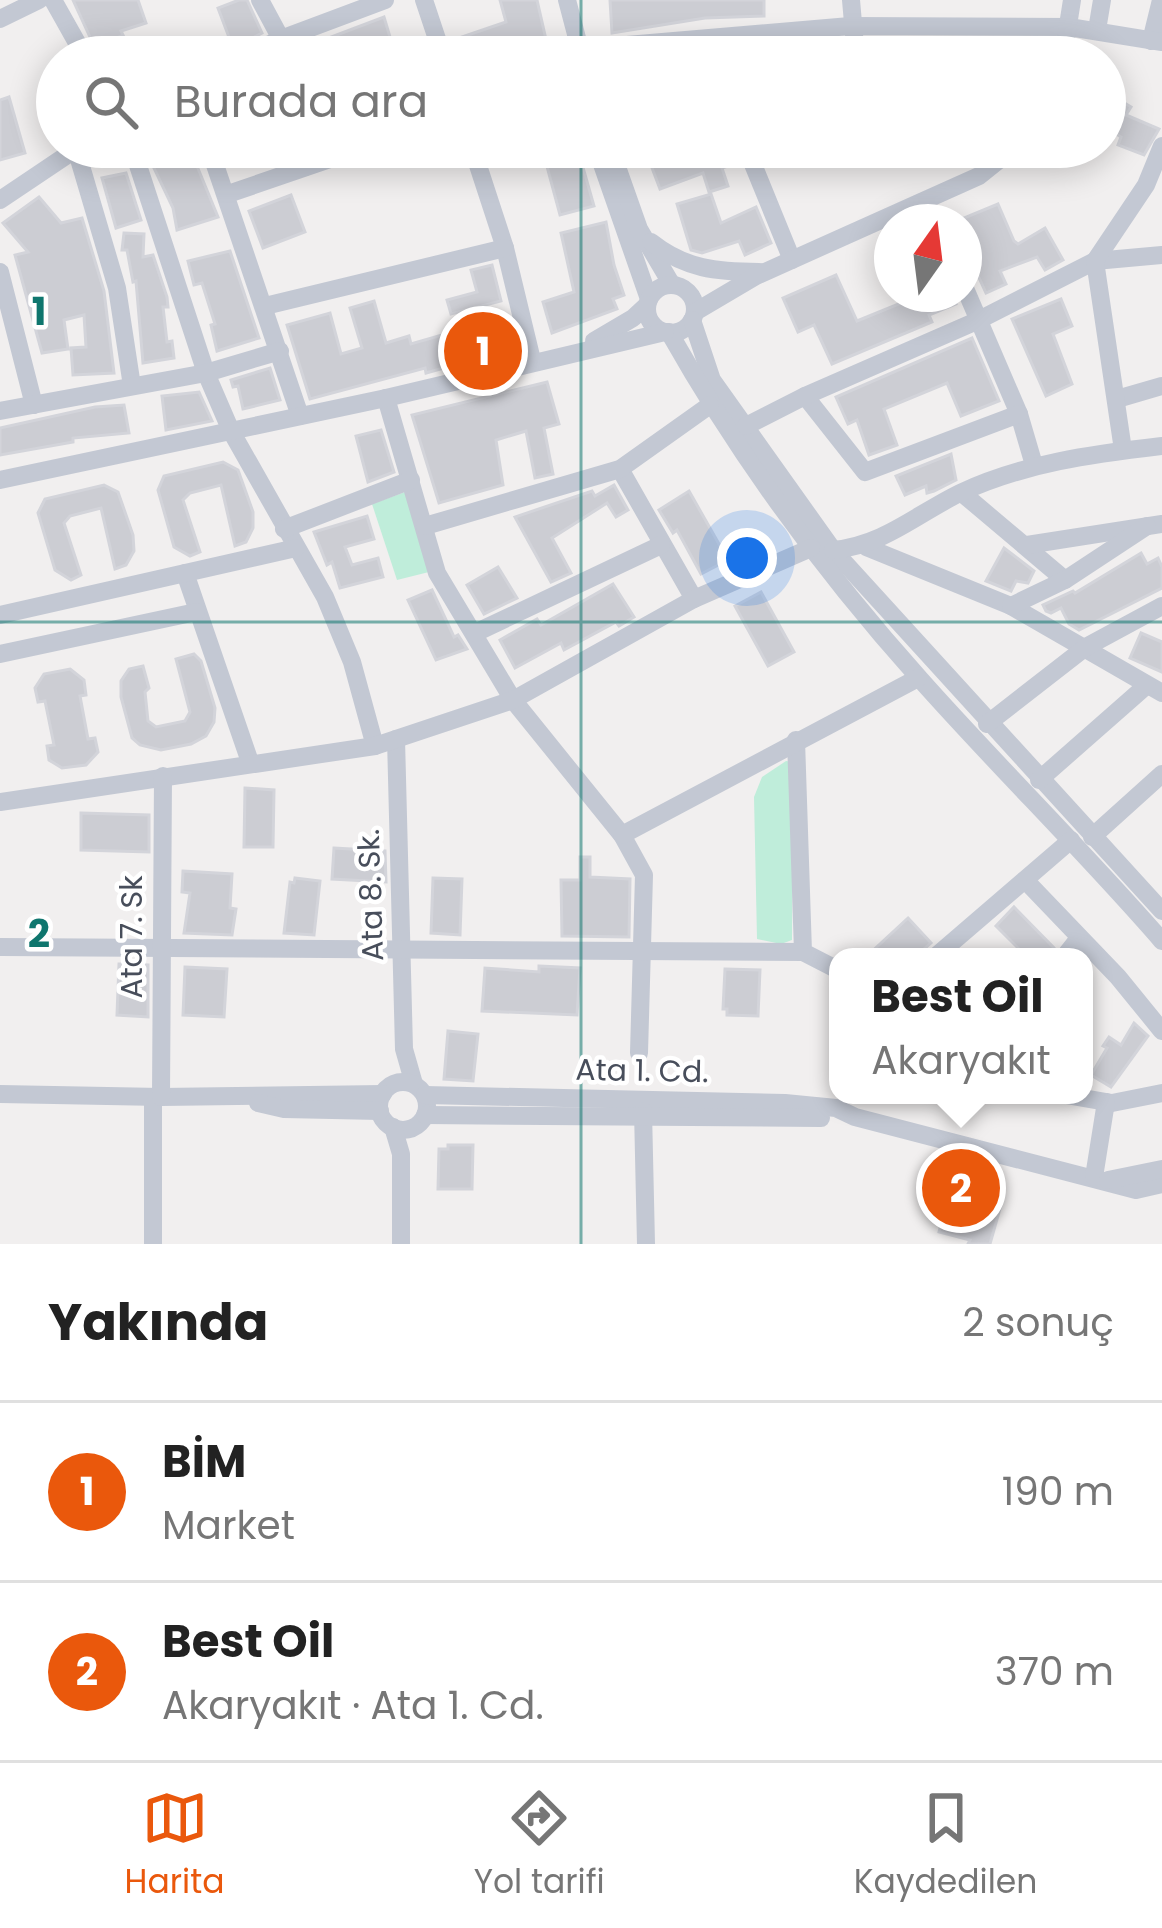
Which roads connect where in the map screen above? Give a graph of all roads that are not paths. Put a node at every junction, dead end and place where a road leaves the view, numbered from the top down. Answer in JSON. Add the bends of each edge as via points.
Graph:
{"nodes":[{"id":1,"x":39,"y":0,"type":"edge"},
{"id":2,"x":52,"y":0,"type":"edge"},
{"id":3,"x":260,"y":0,"type":"edge"},
{"id":4,"x":424,"y":0,"type":"edge"},
{"id":5,"x":554,"y":0,"type":"edge"},
{"id":6,"x":567,"y":0,"type":"edge"},
{"id":7,"x":851,"y":0,"type":"edge"},
{"id":8,"x":1072,"y":0,"type":"edge"},
{"id":9,"x":1102,"y":0,"type":"edge"},
{"id":10,"x":1161,"y":0,"type":"edge"},
{"id":11,"x":376,"y":1,"type":"edge"},
{"id":12,"x":0,"y":20,"type":"edge"},
{"id":13,"x":850,"y":26,"type":"junction"},
{"id":14,"x":1070,"y":27,"type":"junction"},
{"id":15,"x":1097,"y":30,"type":"junction"},
{"id":16,"x":73,"y":36,"type":"edge"},
{"id":17,"x":278,"y":36,"type":"edge"},
{"id":18,"x":288,"y":36,"type":"edge"},
{"id":19,"x":436,"y":36,"type":"edge"},
{"id":20,"x":569,"y":36,"type":"edge"},
{"id":21,"x":574,"y":36,"type":"edge"},
{"id":22,"x":771,"y":36,"type":"edge"},
{"id":23,"x":852,"y":36,"type":"edge"},
{"id":24,"x":1068,"y":36,"type":"edge"},
{"id":25,"x":1156,"y":42,"type":"edge"},
{"id":26,"x":1162,"y":146,"type":"edge"},
{"id":27,"x":47,"y":168,"type":"edge"},
{"id":28,"x":83,"y":168,"type":"edge"},
{"id":29,"x":139,"y":168,"type":"edge"},
{"id":30,"x":217,"y":168,"type":"edge"},
{"id":31,"x":304,"y":168,"type":"edge"},
{"id":32,"x":479,"y":168,"type":"edge"},
{"id":33,"x":603,"y":168,"type":"edge"},
{"id":34,"x":617,"y":168,"type":"edge"},
{"id":35,"x":755,"y":168,"type":"edge"},
{"id":36,"x":990,"y":168,"type":"edge"},
{"id":37,"x":228,"y":194,"type":"junction"},
{"id":38,"x":0,"y":200,"type":"edge"},
{"id":39,"x":927,"y":201,"type":"junction"},
{"id":40,"x":928,"y":204,"type":"edge"},
{"id":41,"x":639,"y":229,"type":"junction"},
{"id":42,"x":505,"y":248,"type":"junction"},
{"id":43,"x":1162,"y":255,"type":"edge"},
{"id":44,"x":792,"y":260,"type":"junction"},
{"id":45,"x":1095,"y":262,"type":"junction"},
{"id":46,"x":0,"y":272,"type":"edge"},
{"id":47,"x":760,"y":274,"type":"junction"},
{"id":48,"x":677,"y":286,"type":"junction"},
{"id":49,"x":648,"y":302,"type":"junction"},
{"id":50,"x":266,"y":306,"type":"junction"},
{"id":51,"x":975,"y":312,"type":"edge"},
{"id":52,"x":693,"y":316,"type":"junction"},
{"id":53,"x":979,"y":320,"type":"junction"},
{"id":54,"x":667,"y":332,"type":"junction"},
{"id":55,"x":580,"y":350,"type":"junction"},
{"id":56,"x":280,"y":351,"type":"junction"},
{"id":57,"x":532,"y":360,"type":"junction"},
{"id":58,"x":206,"y":373,"type":"junction"},
{"id":59,"x":132,"y":386,"type":"junction"},
{"id":60,"x":1162,"y":386,"type":"edge"},
{"id":61,"x":805,"y":396,"type":"junction"},
{"id":62,"x":386,"y":398,"type":"junction"},
{"id":63,"x":1117,"y":399,"type":"junction"},
{"id":64,"x":34,"y":405,"type":"junction"},
{"id":65,"x":710,"y":405,"type":"junction"},
{"id":66,"x":0,"y":411,"type":"edge"},
{"id":67,"x":1018,"y":414,"type":"junction"},
{"id":68,"x":300,"y":416,"type":"junction"},
{"id":69,"x":746,"y":426,"type":"junction"},
{"id":70,"x":231,"y":431,"type":"junction"},
{"id":71,"x":1162,"y":446,"type":"edge"},
{"id":72,"x":1123,"y":450,"type":"junction"},
{"id":73,"x":1034,"y":465,"type":"junction"},
{"id":74,"x":620,"y":469,"type":"junction"},
{"id":75,"x":0,"y":480,"type":"edge"},
{"id":76,"x":411,"y":480,"type":"junction"},
{"id":77,"x":962,"y":493,"type":"junction"},
{"id":78,"x":1154,"y":525,"type":"edge"},
{"id":79,"x":425,"y":526,"type":"junction"},
{"id":80,"x":284,"y":529,"type":"junction"},
{"id":81,"x":662,"y":545,"type":"junction"},
{"id":82,"x":1027,"y":545,"type":"junction"},
{"id":83,"x":866,"y":547,"type":"junction"},
{"id":84,"x":296,"y":548,"type":"junction"},
{"id":85,"x":811,"y":548,"type":"junction"},
{"id":86,"x":832,"y":550,"type":"junction"},
{"id":87,"x":185,"y":573,"type":"junction"},
{"id":88,"x":1065,"y":580,"type":"junction"},
{"id":89,"x":694,"y":599,"type":"junction"},
{"id":90,"x":1011,"y":606,"type":"junction"},
{"id":91,"x":1162,"y":606,"type":"edge"},
{"id":92,"x":196,"y":612,"type":"junction"},
{"id":93,"x":0,"y":615,"type":"edge"},
{"id":94,"x":476,"y":633,"type":"junction"},
{"id":95,"x":1086,"y":647,"type":"junction"},
{"id":96,"x":0,"y":654,"type":"edge"},
{"id":97,"x":919,"y":678,"type":"junction"},
{"id":98,"x":1154,"y":689,"type":"edge"},
{"id":99,"x":513,"y":700,"type":"junction"},
{"id":100,"x":987,"y":724,"type":"junction"},
{"id":101,"x":396,"y":739,"type":"junction"},
{"id":102,"x":796,"y":740,"type":"junction"},
{"id":103,"x":376,"y":746,"type":"junction"},
{"id":104,"x":250,"y":762,"type":"junction"},
{"id":105,"x":1162,"y":774,"type":"edge"},
{"id":106,"x":163,"y":776,"type":"junction"},
{"id":107,"x":1039,"y":780,"type":"junction"},
{"id":108,"x":0,"y":802,"type":"edge"},
{"id":109,"x":622,"y":835,"type":"junction"},
{"id":110,"x":1092,"y":837,"type":"junction"},
{"id":111,"x":1072,"y":840,"type":"junction"},
{"id":112,"x":1025,"y":880,"type":"junction"},
{"id":113,"x":1162,"y":911,"type":"edge"},
{"id":114,"x":1079,"y":938,"type":"junction"},
{"id":115,"x":1162,"y":941,"type":"edge"},
{"id":116,"x":0,"y":947,"type":"edge"},
{"id":117,"x":946,"y":948,"type":"edge"},
{"id":118,"x":1071,"y":948,"type":"edge"},
{"id":119,"x":1088,"y":948,"type":"edge"},
{"id":120,"x":162,"y":949,"type":"junction"},
{"id":121,"x":403,"y":952,"type":"junction"},
{"id":122,"x":803,"y":952,"type":"junction"},
{"id":123,"x":641,"y":954,"type":"junction"},
{"id":124,"x":1093,"y":954,"type":"edge"},
{"id":125,"x":829,"y":965,"type":"edge"},
{"id":126,"x":1162,"y":1030,"type":"edge"},
{"id":127,"x":639,"y":1053,"type":"dead end"},
{"id":128,"x":1162,"y":1093,"type":"edge"},
{"id":129,"x":0,"y":1094,"type":"edge"},
{"id":130,"x":157,"y":1097,"type":"junction"},
{"id":131,"x":1093,"y":1100,"type":"edge"},
{"id":132,"x":1106,"y":1102,"type":"junction"},
{"id":133,"x":859,"y":1104,"type":"edge"},
{"id":134,"x":403,"y":1105,"type":"junction"},
{"id":135,"x":643,"y":1110,"type":"junction"},
{"id":136,"x":855,"y":1117,"type":"junction"},
{"id":137,"x":1162,"y":1169,"type":"edge"},
{"id":138,"x":1101,"y":1179,"type":"junction"},
{"id":139,"x":1162,"y":1184,"type":"edge"},
{"id":140,"x":154,"y":1244,"type":"edge"},
{"id":141,"x":401,"y":1244,"type":"edge"},
{"id":142,"x":646,"y":1244,"type":"edge"}],
"edges":[{"from":1,"to":12,"type":"street"},
{"from":2,"to":16,"type":"street"},
{"from":3,"to":17,"type":"street"},
{"from":4,"to":19,"type":"street"},
{"from":5,"to":20,"type":"street"},
{"from":6,"to":21,"type":"street"},
{"from":7,"to":13,"type":"street"},
{"from":8,"to":14,"type":"street"},
{"from":9,"to":15,"type":"street"},
{"from":10,"to":25,"type":"street"},
{"from":11,"to":18,"type":"street"},
{"from":13,"to":14,"type":"street"},
{"from":13,"to":22,"type":"street"},
{"from":13,"to":23,"type":"street"},
{"from":14,"to":15,"type":"street"},
{"from":14,"to":24,"type":"street"},
{"from":15,"to":25,"type":"street"},
{"from":26,"to":45,"type":"street"},
{"from":27,"to":38,"type":"street"},
{"from":28,"to":59,"type":"street","via":[[117,288]]},
{"from":29,"to":58,"type":"street"},
{"from":30,"to":37,"type":"street"},
{"from":31,"to":37,"type":"street"},
{"from":32,"to":42,"type":"street"},
{"from":33,"to":49,"type":"street"},
{"from":34,"to":41,"type":"street"},
{"from":35,"to":44,"type":"street"},
{"from":36,"to":39,"type":"street"},
{"from":37,"to":50,"type":"street"},
{"from":39,"to":40,"type":"street"},
{"from":39,"to":44,"type":"street"},
{"from":41,"to":47,"type":"street","via":[[685,264]]},
{"from":41,"to":48,"type":"street"},
{"from":42,"to":50,"type":"street"},
{"from":42,"to":57,"type":"street"},
{"from":43,"to":45,"type":"street"},
{"from":44,"to":47,"type":"street"},
{"from":45,"to":53,"type":"street"},
{"from":45,"to":63,"type":"street"},
{"from":46,"to":64,"type":"street"},
{"from":47,"to":48,"type":"street"},
{"from":47,"to":52,"type":"street"},
{"from":48,"to":49,"type":"street","via":[[658,288]]},
{"from":48,"to":52,"type":"street","via":[[692,297]]},
{"from":49,"to":54,"type":"street","via":[[653,324]]},
{"from":49,"to":55,"type":"street"},
{"from":50,"to":56,"type":"street"},
{"from":51,"to":53,"type":"street"},
{"from":52,"to":54,"type":"street","via":[[682,330]]},
{"from":52,"to":69,"type":"street","via":[[712,380]]},
{"from":53,"to":61,"type":"street"},
{"from":53,"to":67,"type":"street"},
{"from":54,"to":55,"type":"street"},
{"from":54,"to":65,"type":"street"},
{"from":55,"to":57,"type":"street"},
{"from":56,"to":58,"type":"street"},
{"from":56,"to":68,"type":"street"},
{"from":57,"to":62,"type":"street"},
{"from":58,"to":59,"type":"street"},
{"from":58,"to":70,"type":"street"},
{"from":59,"to":64,"type":"street"},
{"from":60,"to":63,"type":"street"},
{"from":61,"to":67,"type":"street","via":[[865,472]]},
{"from":61,"to":69,"type":"street"},
{"from":62,"to":68,"type":"street"},
{"from":62,"to":76,"type":"street"},
{"from":63,"to":72,"type":"street"},
{"from":64,"to":66,"type":"street"},
{"from":65,"to":74,"type":"street"},
{"from":65,"to":85,"type":"street"},
{"from":67,"to":73,"type":"street"},
{"from":68,"to":70,"type":"street"},
{"from":69,"to":86,"type":"street"},
{"from":70,"to":75,"type":"street"},
{"from":70,"to":80,"type":"street"},
{"from":71,"to":72,"type":"street"},
{"from":72,"to":73,"type":"street"},
{"from":73,"to":77,"type":"street"},
{"from":74,"to":79,"type":"street"},
{"from":74,"to":81,"type":"street"},
{"from":76,"to":79,"type":"street"},
{"from":76,"to":80,"type":"street"},
{"from":77,"to":82,"type":"street"},
{"from":77,"to":83,"type":"street"},
{"from":78,"to":82,"type":"street"},
{"from":78,"to":88,"type":"street"},
{"from":79,"to":94,"type":"street","via":[[437,573]]},
{"from":80,"to":84,"type":"street"},
{"from":81,"to":89,"type":"street"},
{"from":81,"to":94,"type":"street"},
{"from":82,"to":88,"type":"street"},
{"from":83,"to":86,"type":"street"},
{"from":83,"to":90,"type":"street"},
{"from":84,"to":87,"type":"street"},
{"from":84,"to":103,"type":"street","via":[[352,662]]},
{"from":85,"to":89,"type":"street"},
{"from":85,"to":97,"type":"street"},
{"from":86,"to":100,"type":"street"},
{"from":87,"to":92,"type":"street"},
{"from":87,"to":93,"type":"street"},
{"from":88,"to":90,"type":"street"},
{"from":89,"to":99,"type":"street"},
{"from":90,"to":95,"type":"street"},
{"from":91,"to":95,"type":"street"},
{"from":92,"to":96,"type":"street"},
{"from":92,"to":104,"type":"street"},
{"from":94,"to":99,"type":"street"},
{"from":95,"to":98,"type":"street"},
{"from":95,"to":100,"type":"street"},
{"from":97,"to":102,"type":"street"},
{"from":97,"to":111,"type":"street"},
{"from":98,"to":107,"type":"street"},
{"from":99,"to":101,"type":"street"},
{"from":99,"to":109,"type":"street"},
{"from":100,"to":107,"type":"street"},
{"from":101,"to":103,"type":"street"},
{"from":101,"to":121,"type":"street","name":"Ata 8. Sk."},
{"from":102,"to":109,"type":"street"},
{"from":102,"to":122,"type":"street"},
{"from":103,"to":104,"type":"street"},
{"from":104,"to":106,"type":"street"},
{"from":105,"to":110,"type":"street"},
{"from":106,"to":108,"type":"street"},
{"from":106,"to":120,"type":"street","name":"Ata 7. Sk"},
{"from":107,"to":110,"type":"street"},
{"from":109,"to":123,"type":"street","via":[[644,874]]},
{"from":110,"to":113,"type":"street"},
{"from":111,"to":112,"type":"street"},
{"from":111,"to":115,"type":"street"},
{"from":112,"to":114,"type":"street"},
{"from":112,"to":117,"type":"street"},
{"from":114,"to":118,"type":"street"},
{"from":114,"to":119,"type":"street"},
{"from":116,"to":120,"type":"street"},
{"from":120,"to":121,"type":"street"},
{"from":120,"to":130,"type":"street","name":"Ata 7. Sk"},
{"from":121,"to":123,"type":"street"},
{"from":121,"to":134,"type":"street","name":"Ata 8. Sk."},
{"from":122,"to":123,"type":"street"},
{"from":122,"to":125,"type":"street"},
{"from":123,"to":127,"type":"street"},
{"from":124,"to":126,"type":"street"},
{"from":128,"to":132,"type":"street"},
{"from":129,"to":130,"type":"street","name":"Ata 1. Cd."},
{"from":130,"to":134,"type":"street","name":"Ata 1. Cd."},
{"from":130,"to":140,"type":"street","name":"Ata 7. Sk"},
{"from":131,"to":132,"type":"street"},
{"from":132,"to":138,"type":"street"},
{"from":133,"to":136,"type":"street"},
{"from":134,"to":135,"type":"street","name":"Ata 1. Cd."},
{"from":134,"to":141,"type":"street","name":"Ata 8. Sk."},
{"from":135,"to":136,"type":"street","name":"Ata 1. Cd.","via":[[785,1103]]},
{"from":135,"to":142,"type":"street"},
{"from":136,"to":138,"type":"street","name":"Ata 1. Cd."},
{"from":137,"to":138,"type":"street"},
{"from":138,"to":139,"type":"street","name":"Ata 1. Cd.","via":[[1136,1190]]}]}
